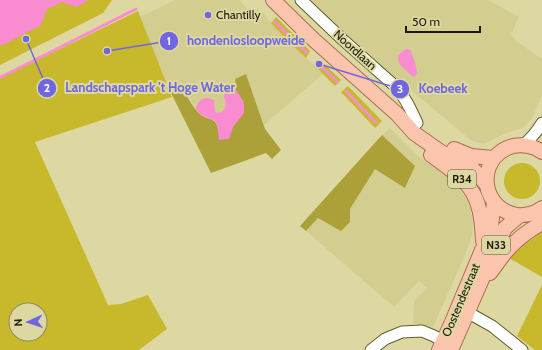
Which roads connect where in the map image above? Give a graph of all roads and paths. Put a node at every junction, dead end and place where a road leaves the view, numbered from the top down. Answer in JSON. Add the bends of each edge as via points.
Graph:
{"nodes":[{"id":1,"x":273,"y":0,"type":"edge"},
{"id":2,"x":284,"y":0,"type":"edge"},
{"id":3,"x":301,"y":0,"type":"edge"},
{"id":4,"x":542,"y":122,"type":"edge"},
{"id":5,"x":412,"y":124,"type":"junction"},
{"id":6,"x":523,"y":145,"type":"junction"},
{"id":7,"x":542,"y":152,"type":"edge"},
{"id":8,"x":494,"y":158,"type":"junction"},
{"id":9,"x":486,"y":185,"type":"junction"},
{"id":10,"x":494,"y":203,"type":"junction"},
{"id":11,"x":542,"y":208,"type":"edge"},
{"id":12,"x":519,"y":216,"type":"junction"},
{"id":13,"x":542,"y":223,"type":"edge"},
{"id":14,"x":482,"y":250,"type":"junction"},
{"id":15,"x":481,"y":280,"type":"junction"},
{"id":16,"x":464,"y":306,"type":"junction"},
{"id":17,"x":447,"y":347,"type":"edge"},
{"id":18,"x":372,"y":350,"type":"edge"},
{"id":19,"x":522,"y":350,"type":"edge"}],
"edges":[{"from":1,"to":5,"type":"main road","name":"Noordlaan","number":"R34","via":[[330,55],[397,114]]},
{"from":2,"to":5,"type":"main road","name":"Noordlaan","number":"R34"},
{"from":3,"to":5,"type":"street","name":"Noordlaan","via":[[396,87],[410,107]]},
{"from":4,"to":6,"type":"street","via":[[532,138]]},
{"from":5,"to":8,"type":"main road","name":"Noordlaan","number":"R34","via":[[462,153]]},
{"from":5,"to":9,"type":"main road","name":"Noordlaan","number":"R34","via":[[414,133],[472,168]]},
{"from":5,"to":14,"type":"main road","number":"R34","via":[[414,138],[422,148],[458,175],[472,190],[478,201],[482,221]]},
{"from":6,"to":7,"type":"main road"},
{"from":6,"to":8,"type":"main road","via":[[507,148]]},
{"from":8,"to":9,"type":"main road","number":"R34","via":[[486,175]]},
{"from":9,"to":10,"type":"main road","number":"R34"},
{"from":10,"to":12,"type":"main road","via":[[510,214]]},
{"from":10,"to":14,"type":"main road","name":"Oostendestraat","number":"N33","via":[[490,234]]},
{"from":11,"to":12,"type":"main road","via":[[529,215]]},
{"from":12,"to":15,"type":"main road","name":"Oostendestraat","number":"N33","via":[[505,228]]},
{"from":13,"to":15,"type":"main road","via":[[512,245],[490,273]]},
{"from":14,"to":16,"type":"main road","name":"Oostendestraat","number":"N33"},
{"from":15,"to":16,"type":"main road","name":"Oostendestraat","number":"N33"},
{"from":16,"to":17,"type":"main road","name":"Oostendestraat","number":"N33"},
{"from":16,"to":19,"type":"street"},
{"from":17,"to":18,"type":"street","via":[[434,336],[422,331],[402,332],[385,339]]}]}
